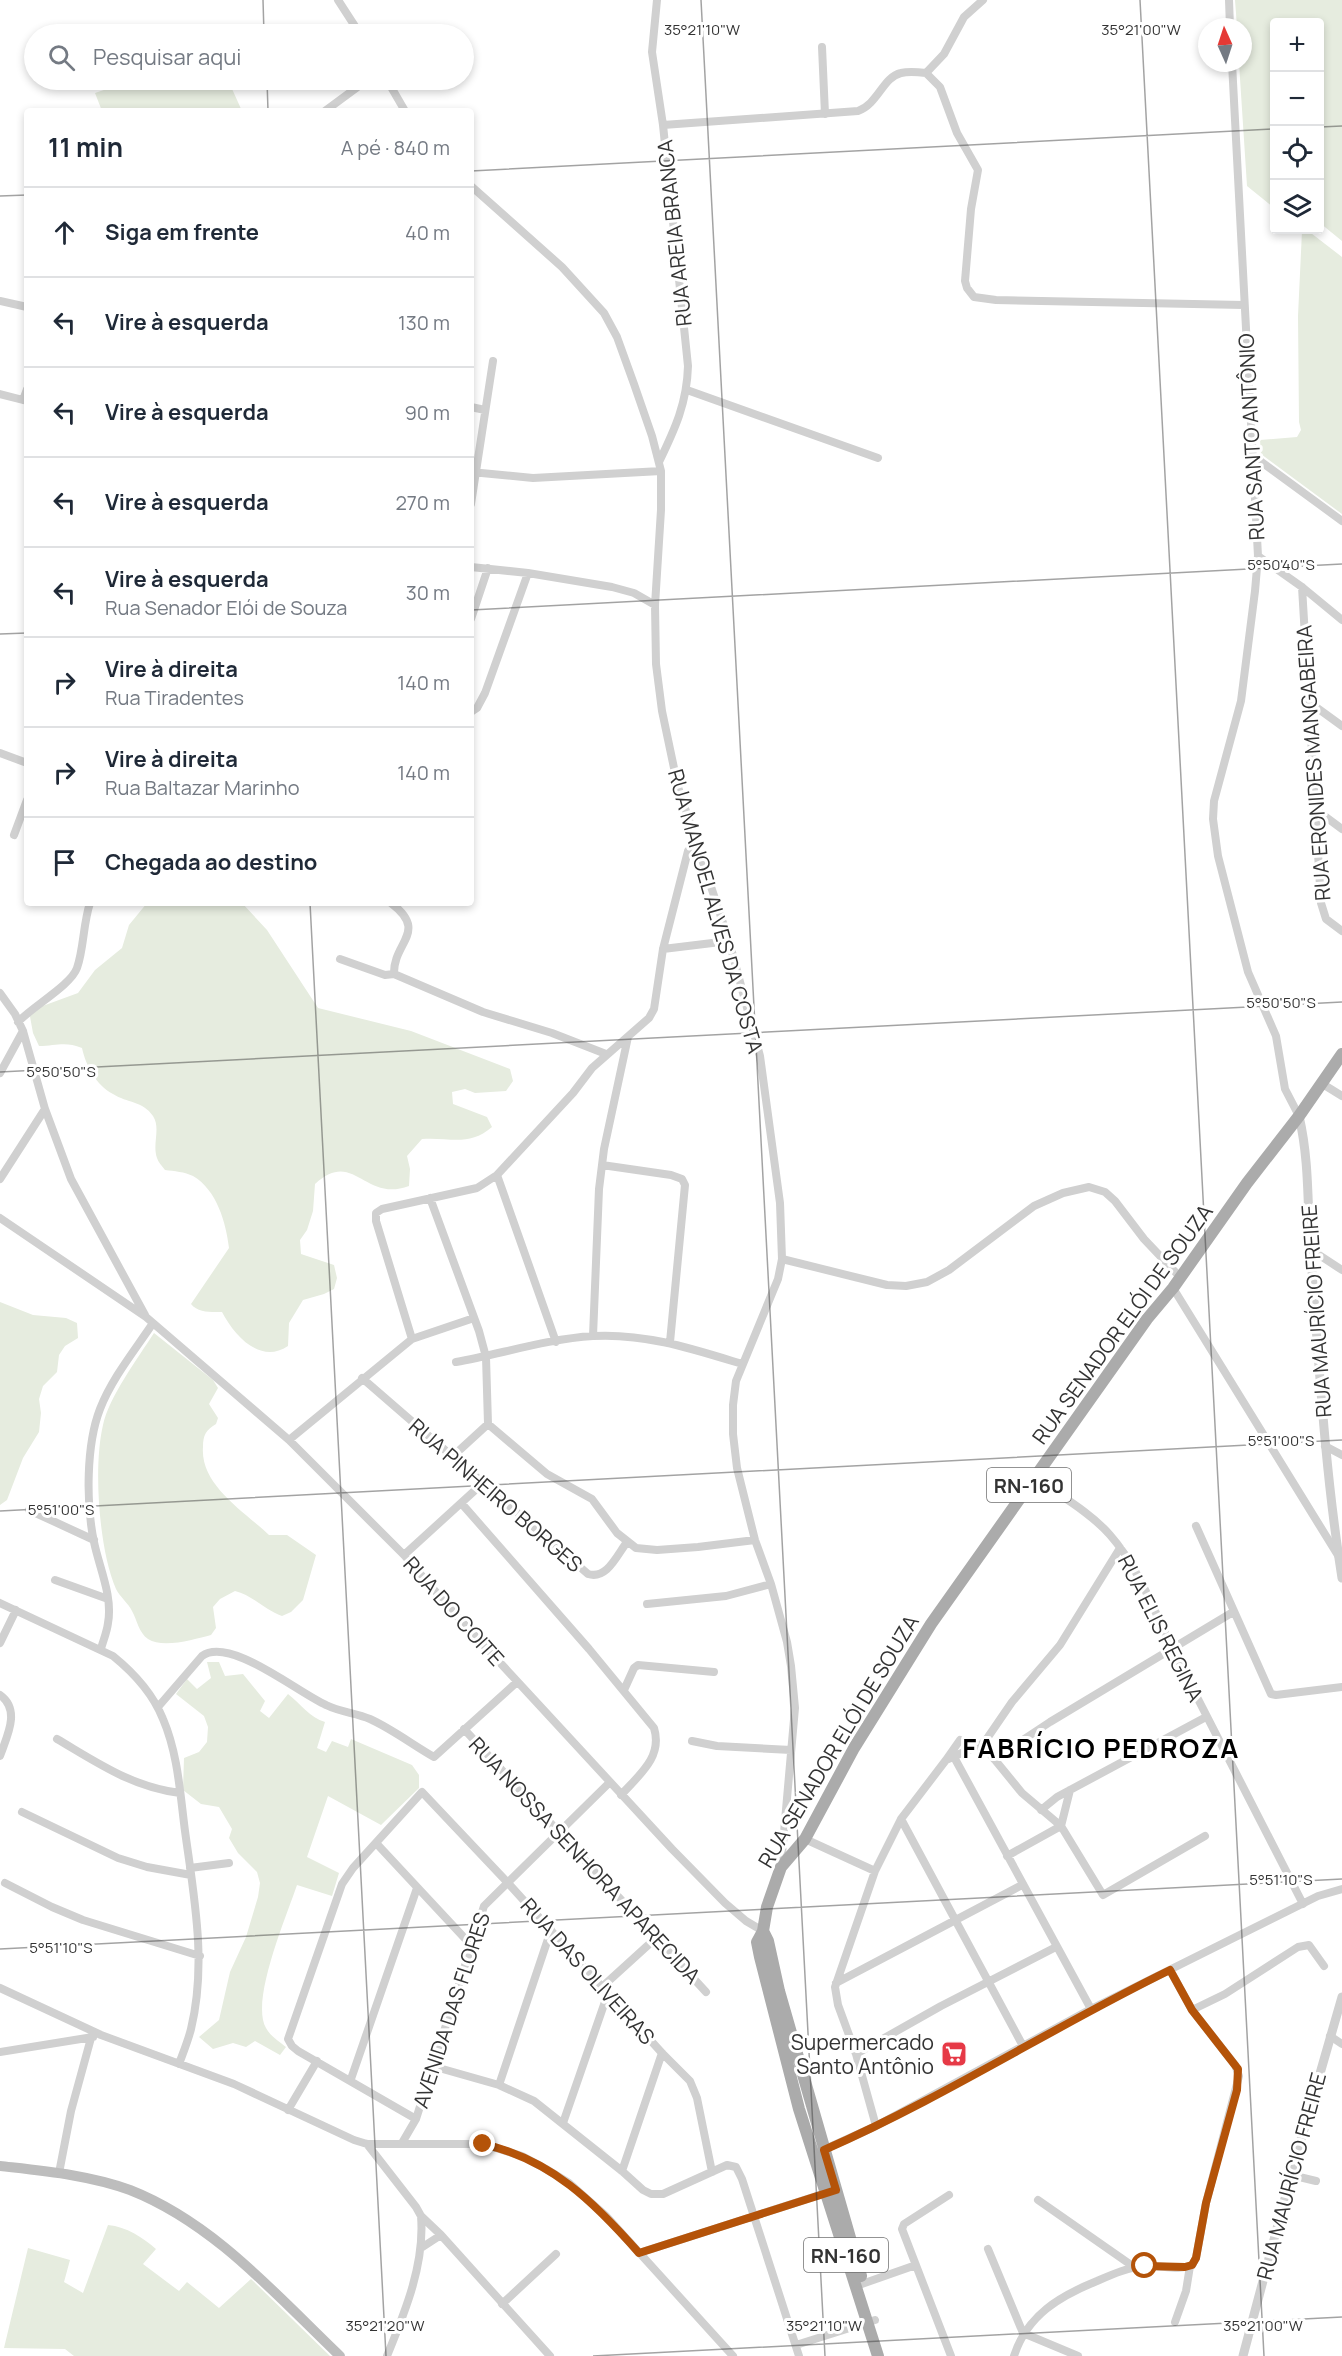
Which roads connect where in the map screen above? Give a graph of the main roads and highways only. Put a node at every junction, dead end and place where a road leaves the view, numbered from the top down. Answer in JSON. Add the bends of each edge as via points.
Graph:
{"nodes":[{"id":1,"x":1342,"y":1054,"type":"edge"},
{"id":2,"x":0,"y":2166,"type":"edge"},
{"id":3,"x":871,"y":2321,"type":"junction"},
{"id":4,"x":340,"y":2356,"type":"edge"},
{"id":5,"x":878,"y":2356,"type":"edge"},
{"id":6,"x":886,"y":2356,"type":"edge"}],
"edges":[{"from":1,"to":3,"type":"main road","name":"RUA SENADOR ELÓI DE SOUZA","number":"RN-160","via":[[931,1624],[854,1748],[805,1839],[781,1867],[766,1907],[758,1942]]},
{"from":2,"to":4,"type":"main road","via":[[100,2181],[177,2212],[225,2248]]},
{"from":3,"to":5,"type":"main road","name":"RUA SENADOR ELÓI DE SOUZA","number":"RN-160"},
{"from":3,"to":6,"type":"main road","name":"RUA SENADOR ELÓI DE SOUZA","number":"RN-160"}]}
